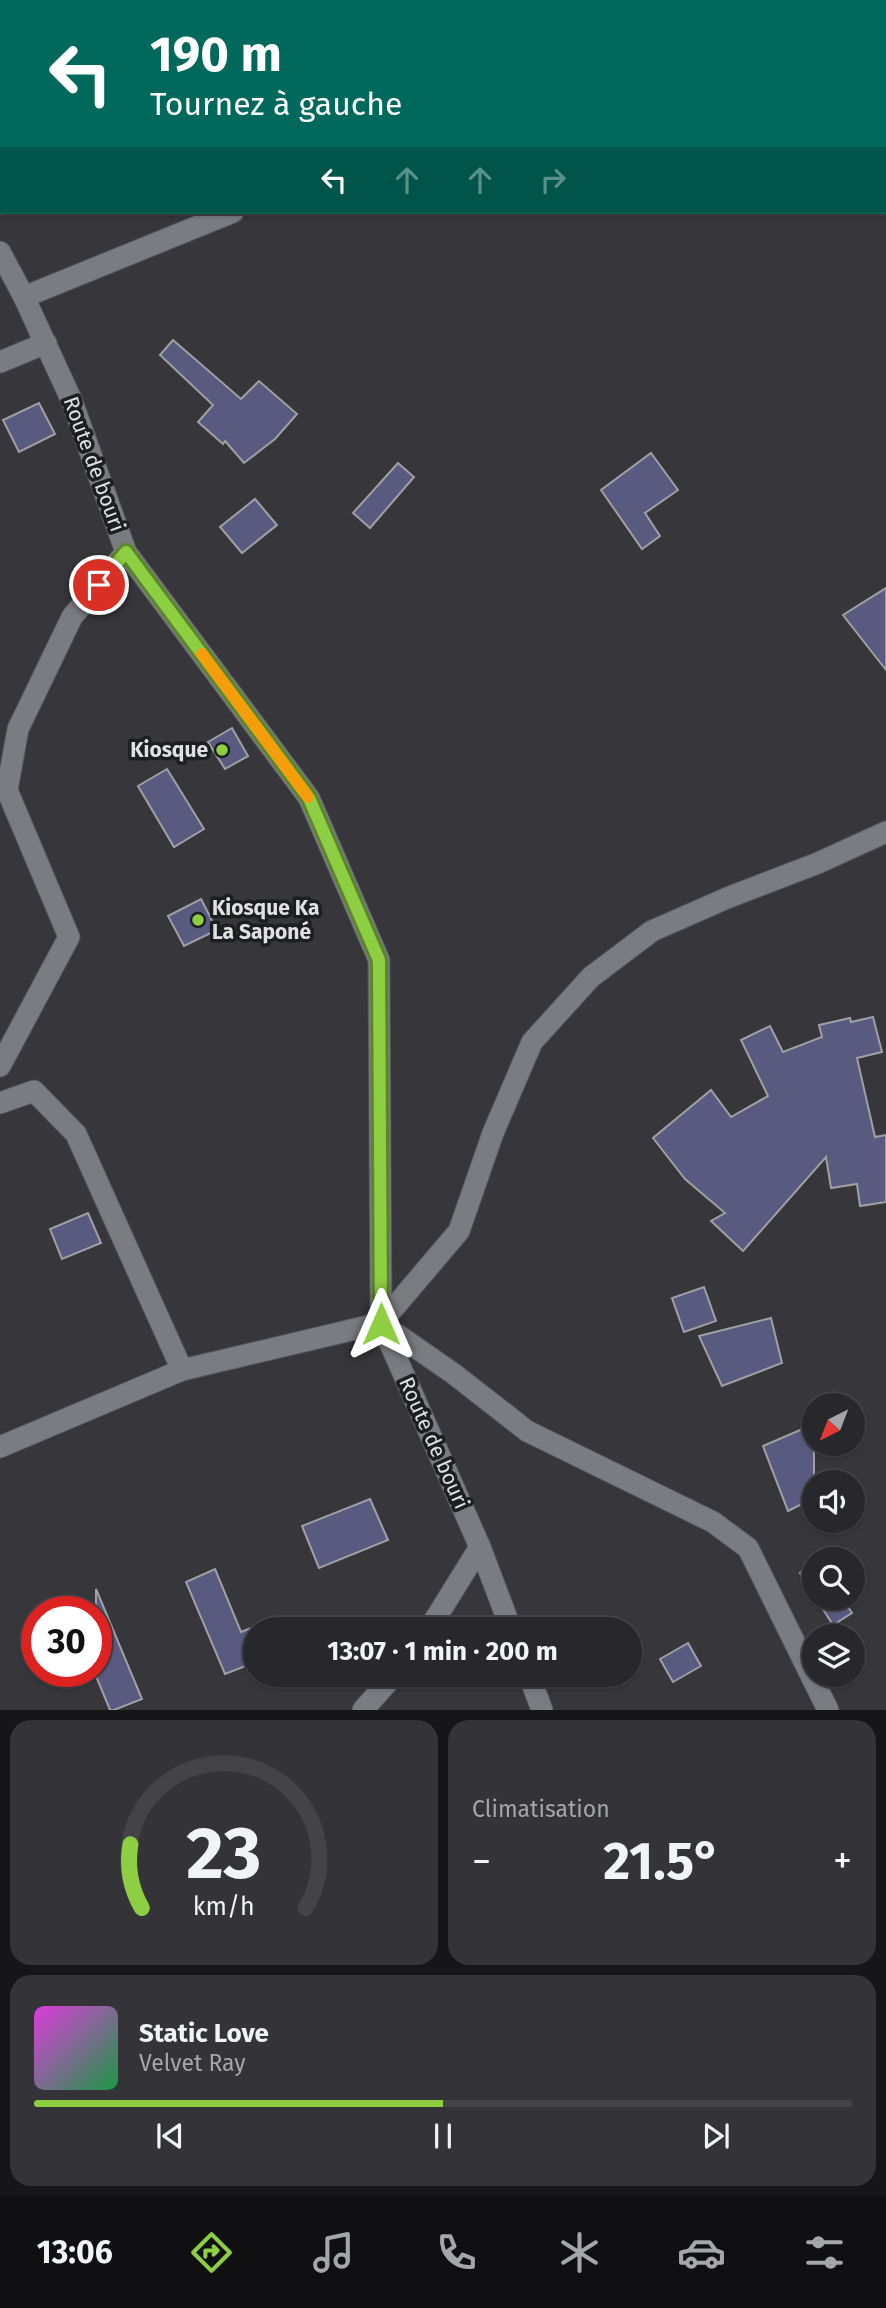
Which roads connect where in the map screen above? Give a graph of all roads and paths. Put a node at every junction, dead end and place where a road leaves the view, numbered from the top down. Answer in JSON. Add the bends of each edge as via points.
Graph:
{"nodes":[{"id":1,"x":228,"y":214,"type":"edge"},
{"id":2,"x":0,"y":252,"type":"edge"},
{"id":3,"x":24,"y":297,"type":"junction"},
{"id":4,"x":46,"y":343,"type":"junction"},
{"id":5,"x":0,"y":362,"type":"edge"},
{"id":6,"x":126,"y":552,"type":"junction"},
{"id":7,"x":886,"y":832,"type":"edge"},
{"id":8,"x":0,"y":1066,"type":"edge"},
{"id":9,"x":0,"y":1103,"type":"edge"},
{"id":10,"x":381,"y":1324,"type":"junction"},
{"id":11,"x":182,"y":1370,"type":"junction"},
{"id":12,"x":0,"y":1447,"type":"edge"},
{"id":13,"x":480,"y":1547,"type":"junction"},
{"id":14,"x":436,"y":1617,"type":"edge"},
{"id":15,"x":506,"y":1617,"type":"edge"},
{"id":16,"x":383,"y":1687,"type":"edge"},
{"id":17,"x":533,"y":1687,"type":"edge"},
{"id":18,"x":363,"y":1710,"type":"edge"},
{"id":19,"x":542,"y":1710,"type":"edge"},
{"id":20,"x":828,"y":1710,"type":"edge"}],
"edges":[{"from":1,"to":3,"type":"street"},
{"from":2,"to":3,"type":"street","name":"Route de bouri"},
{"from":3,"to":4,"type":"street","name":"Route de bouri"},
{"from":4,"to":5,"type":"street"},
{"from":4,"to":6,"type":"street","name":"Route de bouri"},
{"from":6,"to":8,"type":"street","via":[[72,617],[18,729],[7,790],[69,937]]},
{"from":6,"to":10,"type":"street","name":"Route de bouri","via":[[309,798],[379,960]]},
{"from":7,"to":10,"type":"street","via":[[652,931],[591,977],[531,1042],[459,1231]]},
{"from":9,"to":11,"type":"street","via":[[34,1091],[76,1134]]},
{"from":10,"to":11,"type":"street"},
{"from":10,"to":13,"type":"street","name":"Route de bouri"},
{"from":10,"to":20,"type":"street","via":[[527,1431],[713,1522],[748,1548]]},
{"from":11,"to":12,"type":"street"},
{"from":13,"to":14,"type":"street"},
{"from":13,"to":15,"type":"street","name":"Route de bouri"},
{"from":16,"to":18,"type":"street"},
{"from":17,"to":19,"type":"street"}]}
